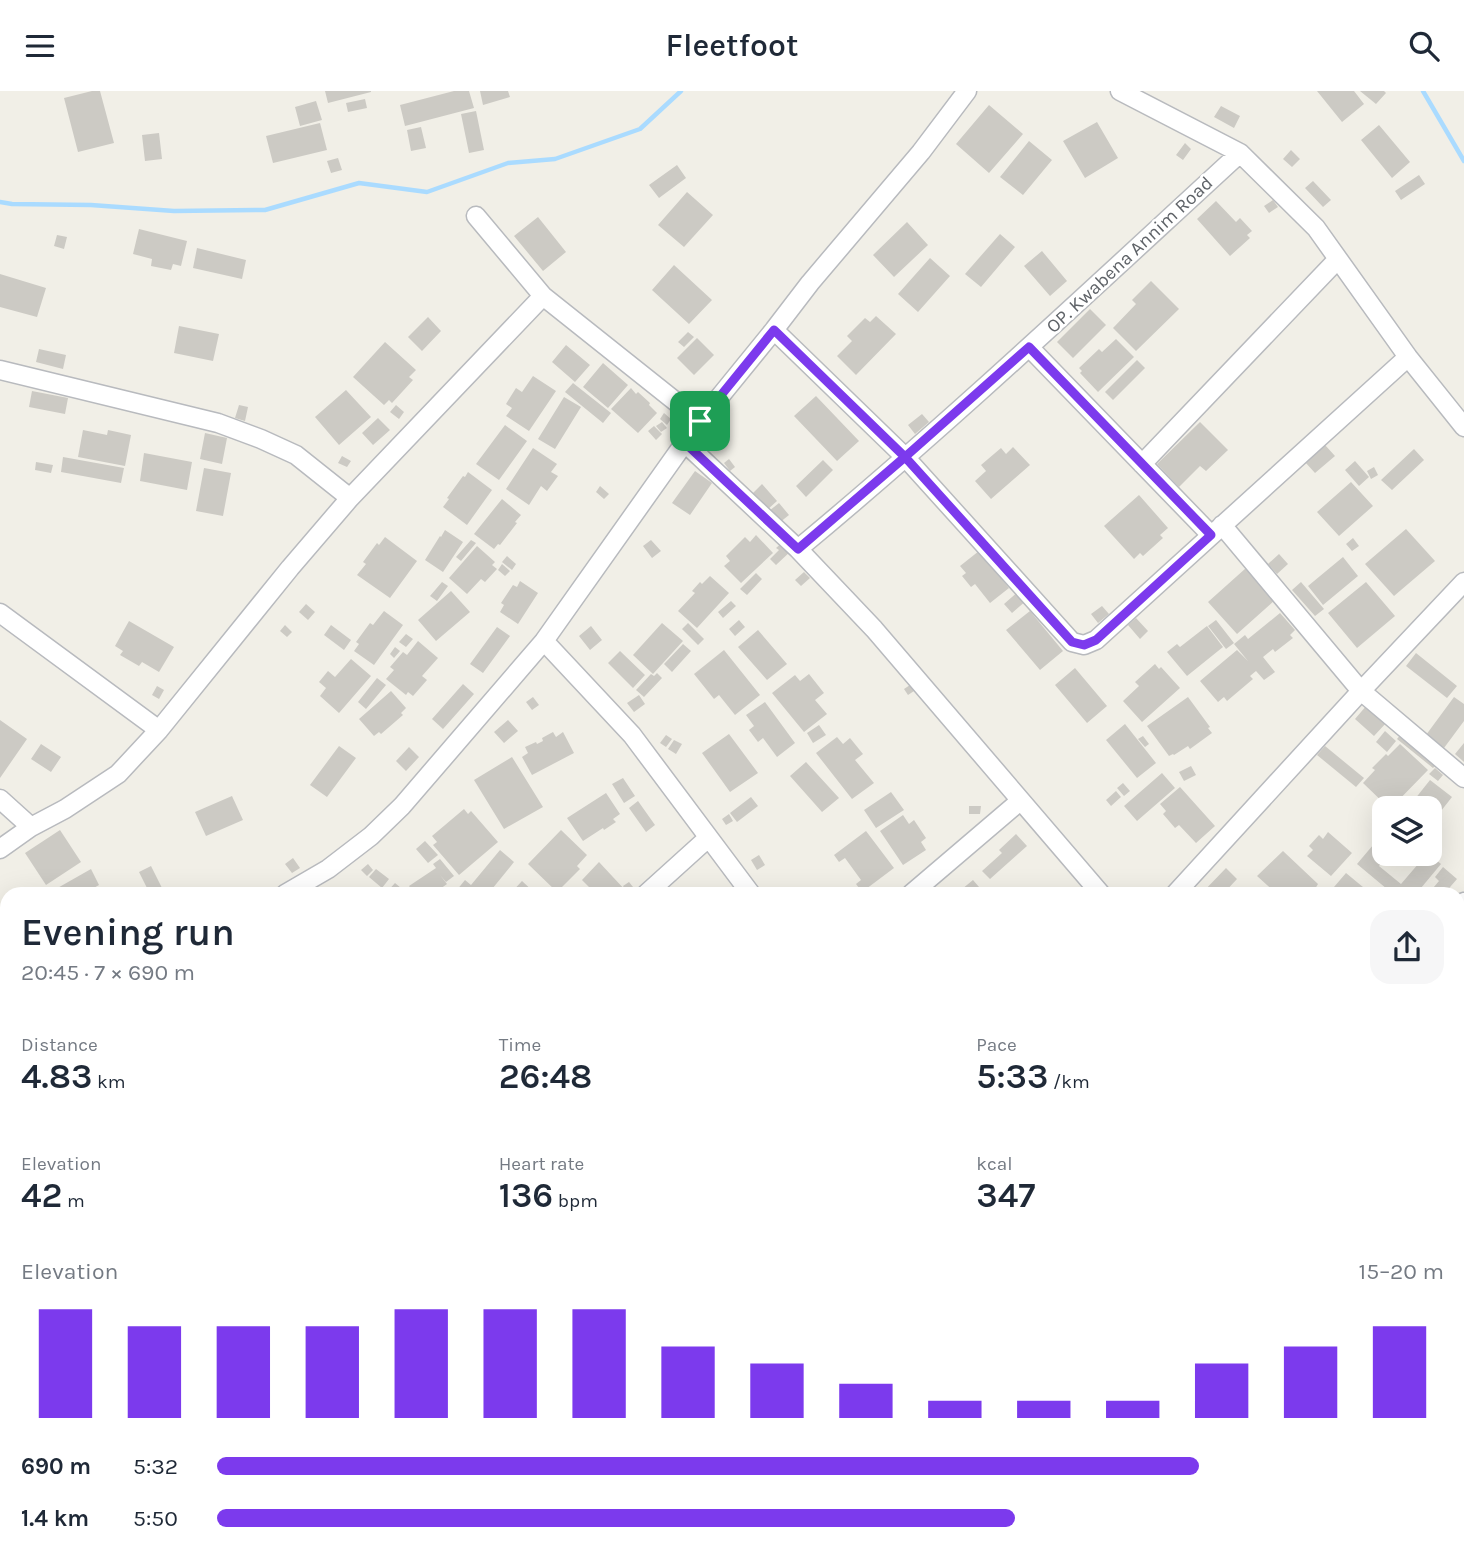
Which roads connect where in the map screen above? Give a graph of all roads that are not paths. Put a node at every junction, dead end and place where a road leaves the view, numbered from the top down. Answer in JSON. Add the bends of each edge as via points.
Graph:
{"nodes":[{"id":1,"x":967,"y":91,"type":"edge"},
{"id":2,"x":1120,"y":91,"type":"edge"},
{"id":3,"x":1240,"y":153,"type":"junction"},
{"id":4,"x":476,"y":216,"type":"dead end"},
{"id":5,"x":1338,"y":260,"type":"junction"},
{"id":6,"x":543,"y":296,"type":"junction"},
{"id":7,"x":774,"y":330,"type":"junction"},
{"id":8,"x":1029,"y":347,"type":"junction"},
{"id":9,"x":1408,"y":357,"type":"junction"},
{"id":10,"x":0,"y":370,"type":"edge"},
{"id":11,"x":700,"y":421,"type":"junction"},
{"id":12,"x":1464,"y":427,"type":"edge"},
{"id":13,"x":684,"y":442,"type":"junction"},
{"id":14,"x":905,"y":457,"type":"junction"},
{"id":15,"x":1142,"y":464,"type":"junction"},
{"id":16,"x":350,"y":498,"type":"junction"},
{"id":17,"x":1217,"y":530,"type":"junction"},
{"id":18,"x":798,"y":549,"type":"junction"},
{"id":19,"x":1464,"y":582,"type":"edge"},
{"id":20,"x":0,"y":613,"type":"edge"},
{"id":21,"x":544,"y":641,"type":"junction"},
{"id":22,"x":1361,"y":691,"type":"junction"},
{"id":23,"x":159,"y":730,"type":"junction"},
{"id":24,"x":1464,"y":778,"type":"edge"},
{"id":25,"x":0,"y":799,"type":"edge"},
{"id":26,"x":1020,"y":801,"type":"junction"},
{"id":27,"x":31,"y":827,"type":"junction"},
{"id":28,"x":708,"y":838,"type":"junction"},
{"id":29,"x":0,"y":849,"type":"edge"},
{"id":30,"x":297,"y":887,"type":"edge"},
{"id":31,"x":654,"y":887,"type":"edge"},
{"id":32,"x":746,"y":887,"type":"edge"},
{"id":33,"x":919,"y":887,"type":"edge"},
{"id":34,"x":1095,"y":887,"type":"edge"},
{"id":35,"x":1181,"y":887,"type":"edge"}],
"edges":[{"from":1,"to":7,"type":"street"},
{"from":2,"to":3,"type":"street"},
{"from":3,"to":5,"type":"street","via":[[1315,228]]},
{"from":3,"to":8,"type":"street","name":"OP. Kwabena Annim Road"},
{"from":4,"to":6,"type":"street"},
{"from":5,"to":9,"type":"street"},
{"from":5,"to":15,"type":"street"},
{"from":6,"to":11,"type":"street"},
{"from":6,"to":16,"type":"street"},
{"from":7,"to":11,"type":"street"},
{"from":7,"to":14,"type":"street"},
{"from":8,"to":14,"type":"street","name":"OP. Kwabena Annim Road"},
{"from":8,"to":15,"type":"street"},
{"from":9,"to":12,"type":"street"},
{"from":9,"to":17,"type":"street"},
{"from":10,"to":16,"type":"street","via":[[218,423],[296,455]]},
{"from":11,"to":13,"type":"street"},
{"from":13,"to":18,"type":"street"},
{"from":13,"to":21,"type":"street"},
{"from":14,"to":17,"type":"street","via":[[1072,642],[1084,645],[1096,640]]},
{"from":14,"to":18,"type":"street","name":"OP. Kwabena Annim Road"},
{"from":15,"to":17,"type":"street"},
{"from":16,"to":23,"type":"street"},
{"from":17,"to":22,"type":"street"},
{"from":18,"to":26,"type":"street","via":[[874,629]]},
{"from":19,"to":22,"type":"street"},
{"from":20,"to":23,"type":"street"},
{"from":21,"to":28,"type":"street","via":[[632,735]]},
{"from":21,"to":30,"type":"street","via":[[402,806],[371,836]]},
{"from":22,"to":24,"type":"street"},
{"from":22,"to":35,"type":"street"},
{"from":23,"to":27,"type":"street","via":[[118,774]]},
{"from":25,"to":27,"type":"street"},
{"from":26,"to":33,"type":"street"},
{"from":26,"to":34,"type":"street"},
{"from":27,"to":29,"type":"street"},
{"from":28,"to":31,"type":"street"},
{"from":28,"to":32,"type":"street"}]}
